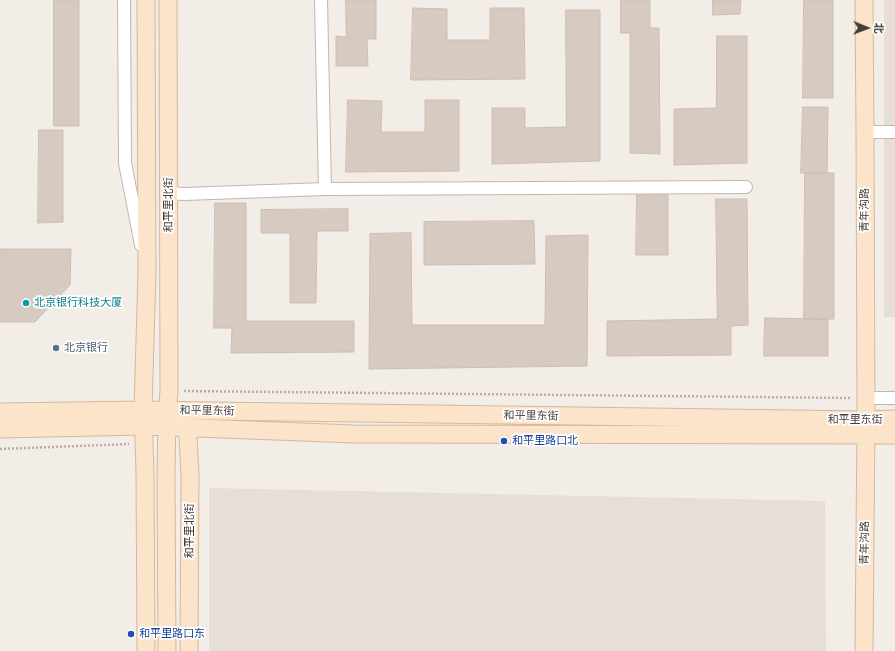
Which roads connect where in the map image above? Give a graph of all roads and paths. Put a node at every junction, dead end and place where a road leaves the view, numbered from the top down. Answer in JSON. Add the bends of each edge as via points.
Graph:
{"nodes":[{"id":1,"x":124,"y":0,"type":"edge"},
{"id":2,"x":146,"y":0,"type":"edge"},
{"id":3,"x":168,"y":0,"type":"edge"},
{"id":4,"x":321,"y":0,"type":"edge"},
{"id":5,"x":864,"y":0,"type":"edge"},
{"id":6,"x":865,"y":132,"type":"junction"},
{"id":7,"x":895,"y":132,"type":"edge"},
{"id":8,"x":746,"y":187,"type":"dead end"},
{"id":9,"x":325,"y":189,"type":"junction"},
{"id":10,"x":169,"y":193,"type":"junction"},
{"id":11,"x":147,"y":271,"type":"junction"},
{"id":12,"x":169,"y":392,"type":"junction"},
{"id":13,"x":866,"y":398,"type":"junction"},
{"id":14,"x":895,"y":398,"type":"edge"},
{"id":15,"x":187,"y":411,"type":"junction"},
{"id":16,"x":0,"y":412,"type":"edge"},
{"id":17,"x":144,"y":418,"type":"junction"},
{"id":18,"x":167,"y":419,"type":"junction"},
{"id":19,"x":895,"y":420,"type":"edge"},
{"id":20,"x":0,"y":428,"type":"edge"},
{"id":21,"x":188,"y":428,"type":"junction"},
{"id":22,"x":866,"y":428,"type":"junction"},
{"id":23,"x":895,"y":435,"type":"edge"},
{"id":24,"x":146,"y":651,"type":"edge"},
{"id":25,"x":167,"y":651,"type":"edge"},
{"id":26,"x":189,"y":651,"type":"edge"},
{"id":27,"x":864,"y":651,"type":"edge"}],
"edges":[{"from":1,"to":11,"type":"street","via":[[125,163]]},
{"from":2,"to":11,"type":"street","name":"和平里北街"},
{"from":3,"to":10,"type":"street","name":"和平里北街"},
{"from":4,"to":9,"type":"street"},
{"from":5,"to":6,"type":"street","name":"青年沟路"},
{"from":6,"to":7,"type":"street"},
{"from":6,"to":13,"type":"street","name":"青年沟路"},
{"from":8,"to":9,"type":"street"},
{"from":9,"to":10,"type":"street"},
{"from":10,"to":12,"type":"street","name":"和平里北街"},
{"from":11,"to":17,"type":"street","name":"和平里北街"},
{"from":12,"to":13,"type":"path"},
{"from":12,"to":18,"type":"street","name":"和平里北街"},
{"from":13,"to":14,"type":"street"},
{"from":13,"to":22,"type":"street","name":"青年沟路"},
{"from":15,"to":18,"type":"street","name":"和平里东街"},
{"from":15,"to":21,"type":"street","name":"和平里北街"},
{"from":15,"to":22,"type":"street","name":"和平里东街"},
{"from":16,"to":17,"type":"street"},
{"from":17,"to":18,"type":"street"},
{"from":17,"to":20,"type":"street"},
{"from":17,"to":24,"type":"street","name":"和平里北街"},
{"from":18,"to":21,"type":"street","name":"和平里东街"},
{"from":18,"to":25,"type":"street","name":"和平里北街"},
{"from":19,"to":22,"type":"street","name":"和平里东街"},
{"from":21,"to":22,"type":"street","name":"和平里东街","via":[[354,434]]},
{"from":21,"to":26,"type":"street","name":"和平里北街"},
{"from":22,"to":23,"type":"street","name":"和平里东街"},
{"from":22,"to":27,"type":"street","name":"青年沟路"}]}
